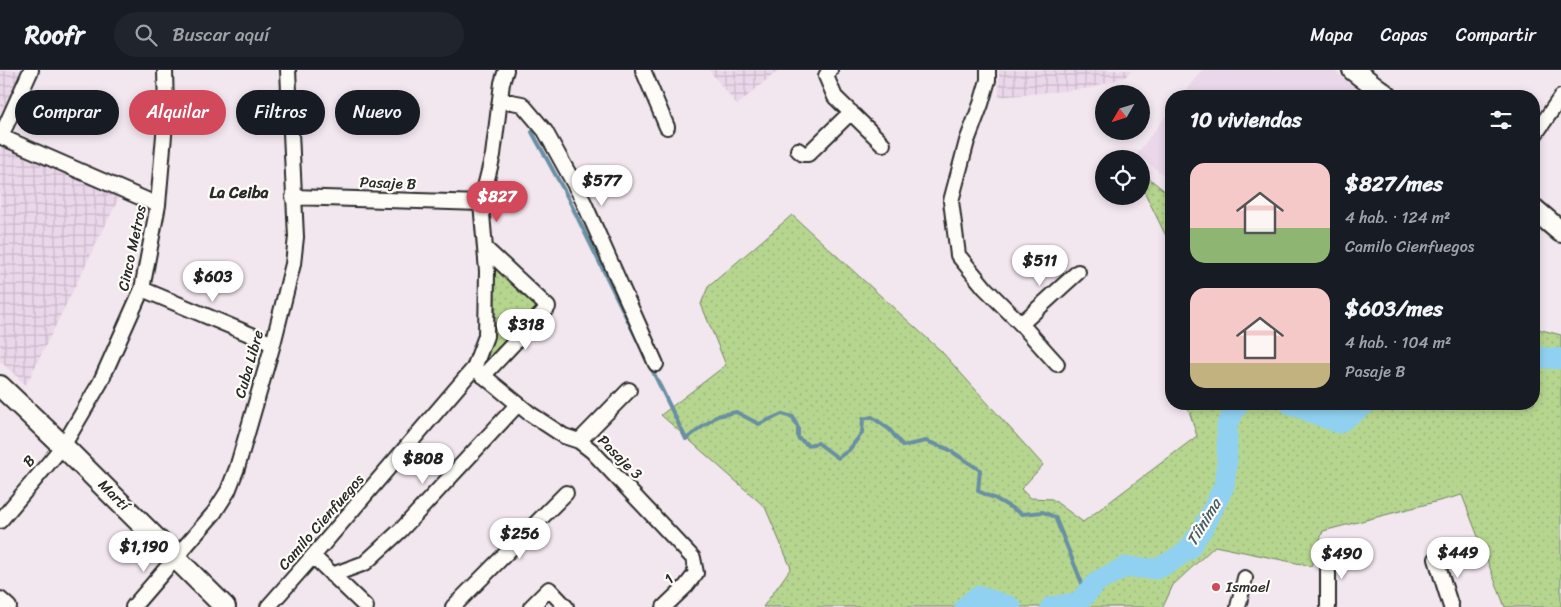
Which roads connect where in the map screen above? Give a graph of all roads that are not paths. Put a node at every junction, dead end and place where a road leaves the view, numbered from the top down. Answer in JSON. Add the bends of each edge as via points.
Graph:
{"nodes":[{"id":1,"x":31,"y":70,"type":"edge"},
{"id":2,"x":165,"y":70,"type":"edge"},
{"id":3,"x":288,"y":70,"type":"edge"},
{"id":4,"x":644,"y":70,"type":"edge"},
{"id":5,"x":830,"y":70,"type":"edge"},
{"id":6,"x":988,"y":70,"type":"edge"},
{"id":7,"x":1358,"y":72,"type":"edge"},
{"id":8,"x":503,"y":74,"type":"edge"},
{"id":9,"x":1380,"y":90,"type":"edge"},
{"id":10,"x":1561,"y":97,"type":"edge"},
{"id":11,"x":500,"y":100,"type":"junction"},
{"id":12,"x":851,"y":112,"type":"junction"},
{"id":13,"x":667,"y":127,"type":"dead end"},
{"id":14,"x":1540,"y":127,"type":"edge"},
{"id":15,"x":884,"y":144,"type":"dead end"},
{"id":16,"x":798,"y":150,"type":"dead end"},
{"id":17,"x":293,"y":197,"type":"junction"},
{"id":18,"x":481,"y":203,"type":"junction"},
{"id":19,"x":158,"y":205,"type":"junction"},
{"id":20,"x":1540,"y":214,"type":"edge"},
{"id":21,"x":1561,"y":232,"type":"edge"},
{"id":22,"x":485,"y":248,"type":"junction"},
{"id":23,"x":1078,"y":272,"type":"dead end"},
{"id":24,"x":142,"y":289,"type":"junction"},
{"id":25,"x":1021,"y":324,"type":"junction"},
{"id":26,"x":273,"y":344,"type":"junction"},
{"id":27,"x":656,"y":364,"type":"dead end"},
{"id":28,"x":1057,"y":364,"type":"dead end"},
{"id":29,"x":479,"y":372,"type":"junction"},
{"id":30,"x":0,"y":386,"type":"edge"},
{"id":31,"x":629,"y":390,"type":"dead end"},
{"id":32,"x":518,"y":404,"type":"junction"},
{"id":33,"x":579,"y":441,"type":"junction"},
{"id":34,"x":63,"y":446,"type":"junction"},
{"id":35,"x":566,"y":493,"type":"dead end"},
{"id":36,"x":0,"y":521,"type":"edge"},
{"id":37,"x":1328,"y":552,"type":"dead end"},
{"id":38,"x":313,"y":556,"type":"junction"},
{"id":39,"x":176,"y":557,"type":"junction"},
{"id":40,"x":1436,"y":559,"type":"dead end"},
{"id":41,"x":696,"y":573,"type":"joint"},
{"id":42,"x":332,"y":574,"type":"junction"},
{"id":43,"x":1245,"y":578,"type":"dead end"},
{"id":44,"x":0,"y":599,"type":"edge"},
{"id":45,"x":9,"y":607,"type":"edge"},
{"id":46,"x":133,"y":607,"type":"edge"},
{"id":47,"x":225,"y":607,"type":"edge"},
{"id":48,"x":268,"y":607,"type":"edge"},
{"id":49,"x":366,"y":607,"type":"edge"},
{"id":50,"x":453,"y":607,"type":"edge"},
{"id":51,"x":531,"y":607,"type":"edge"},
{"id":52,"x":566,"y":607,"type":"edge"},
{"id":53,"x":664,"y":607,"type":"edge"},
{"id":54,"x":1238,"y":607,"type":"edge"},
{"id":55,"x":1328,"y":607,"type":"edge"},
{"id":56,"x":1452,"y":607,"type":"edge"}],
"edges":[{"from":1,"to":19,"type":"street","via":[[2,134],[4,138]]},
{"from":2,"to":19,"type":"street","name":"Cinco Metros","via":[[166,112]]},
{"from":3,"to":17,"type":"street","name":"Cuba Libre"},
{"from":4,"to":13,"type":"street"},
{"from":5,"to":12,"type":"street","via":[[826,76],[835,97]]},
{"from":6,"to":25,"type":"street","via":[[988,80],[966,141],[951,201],[958,255]]},
{"from":7,"to":9,"type":"street"},
{"from":8,"to":11,"type":"street","name":"Camilo Cienfuegos"},
{"from":10,"to":14,"type":"street"},
{"from":11,"to":18,"type":"street","name":"Camilo Cienfuegos","via":[[493,155]]},
{"from":11,"to":27,"type":"street","via":[[522,104],[546,131],[581,196]]},
{"from":12,"to":15,"type":"street"},
{"from":12,"to":16,"type":"street","via":[[808,154]]},
{"from":17,"to":18,"type":"street","name":"Pasaje B"},
{"from":17,"to":26,"type":"street","name":"Cuba Libre","via":[[296,237],[293,264]]},
{"from":18,"to":22,"type":"street","name":"Camilo Cienfuegos"},
{"from":19,"to":24,"type":"street","name":"Cinco Metros"},
{"from":20,"to":21,"type":"street"},
{"from":22,"to":29,"type":"street","name":"Camilo Cienfuegos","via":[[486,336]]},
{"from":22,"to":29,"type":"street","via":[[548,307]]},
{"from":23,"to":25,"type":"street"},
{"from":24,"to":26,"type":"street"},
{"from":24,"to":34,"type":"street","name":"Cinco Metros","via":[[100,383]]},
{"from":25,"to":28,"type":"street"},
{"from":26,"to":39,"type":"street","name":"Cuba Libre","via":[[228,491],[214,513]]},
{"from":29,"to":32,"type":"street","name":"Pasaje 3"},
{"from":29,"to":38,"type":"street","name":"Camilo Cienfuegos"},
{"from":30,"to":34,"type":"street","name":"Martí"},
{"from":31,"to":33,"type":"street"},
{"from":32,"to":33,"type":"street","name":"Pasaje 3","via":[[564,436]]},
{"from":32,"to":42,"type":"street","via":[[387,544],[365,564]]},
{"from":33,"to":41,"type":"street","name":"Pasaje 3","via":[[693,558]]},
{"from":34,"to":36,"type":"street","name":"B"},
{"from":34,"to":39,"type":"street","name":"Martí"},
{"from":35,"to":50,"type":"street"},
{"from":37,"to":55,"type":"street"},
{"from":38,"to":42,"type":"street"},
{"from":38,"to":48,"type":"street","name":"Camilo Cienfuegos"},
{"from":39,"to":46,"type":"street","name":"Cuba Libre"},
{"from":39,"to":47,"type":"street","name":"Martí"},
{"from":40,"to":56,"type":"street"},
{"from":41,"to":53,"type":"street","name":"1"},
{"from":42,"to":49,"type":"street"},
{"from":43,"to":54,"type":"street"},
{"from":44,"to":45,"type":"street"},
{"from":51,"to":52,"type":"street","via":[[548,590]]}]}
